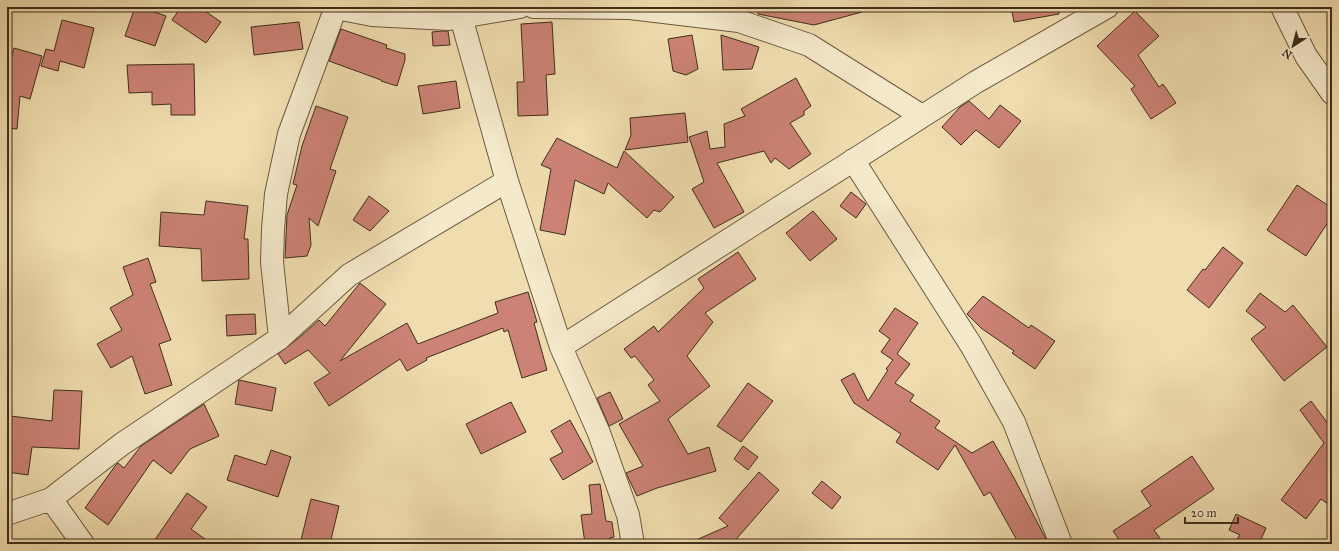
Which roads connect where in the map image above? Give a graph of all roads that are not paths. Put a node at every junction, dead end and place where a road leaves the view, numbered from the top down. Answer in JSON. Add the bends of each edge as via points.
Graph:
{"nodes":[{"id":1,"x":520,"y":7,"type":"edge"},
{"id":2,"x":534,"y":7,"type":"edge"},
{"id":3,"x":1107,"y":7,"type":"edge"},
{"id":4,"x":1282,"y":7,"type":"edge"},
{"id":5,"x":336,"y":8,"type":"edge"},
{"id":6,"x":453,"y":14,"type":"edge"},
{"id":7,"x":1332,"y":93,"type":"edge"},
{"id":8,"x":922,"y":116,"type":"junction"},
{"id":9,"x":853,"y":160,"type":"junction"},
{"id":10,"x":507,"y":181,"type":"junction"},
{"id":11,"x":280,"y":338,"type":"junction"},
{"id":12,"x":561,"y":347,"type":"junction"},
{"id":13,"x":51,"y":499,"type":"junction"},
{"id":14,"x":7,"y":514,"type":"edge"},
{"id":15,"x":83,"y":544,"type":"edge"},
{"id":16,"x":633,"y":544,"type":"edge"},
{"id":17,"x":1061,"y":544,"type":"edge"}],
"edges":[{"from":1,"to":6,"type":"street"},
{"from":2,"to":8,"type":"street","via":[[630,8],[739,21],[809,45]]},
{"from":3,"to":8,"type":"street"},
{"from":4,"to":7,"type":"street","via":[[1306,56]]},
{"from":5,"to":6,"type":"street","via":[[372,15]]},
{"from":5,"to":11,"type":"street","via":[[289,134],[276,194],[272,262]]},
{"from":6,"to":10,"type":"street"},
{"from":8,"to":9,"type":"street"},
{"from":9,"to":12,"type":"street"},
{"from":9,"to":17,"type":"street","via":[[971,345],[1014,422]]},
{"from":10,"to":11,"type":"street","via":[[349,275]]},
{"from":10,"to":12,"type":"street"},
{"from":11,"to":13,"type":"street","via":[[122,444]]},
{"from":12,"to":16,"type":"street","via":[[599,433],[628,515]]},
{"from":13,"to":14,"type":"street"},
{"from":13,"to":15,"type":"street"}]}
